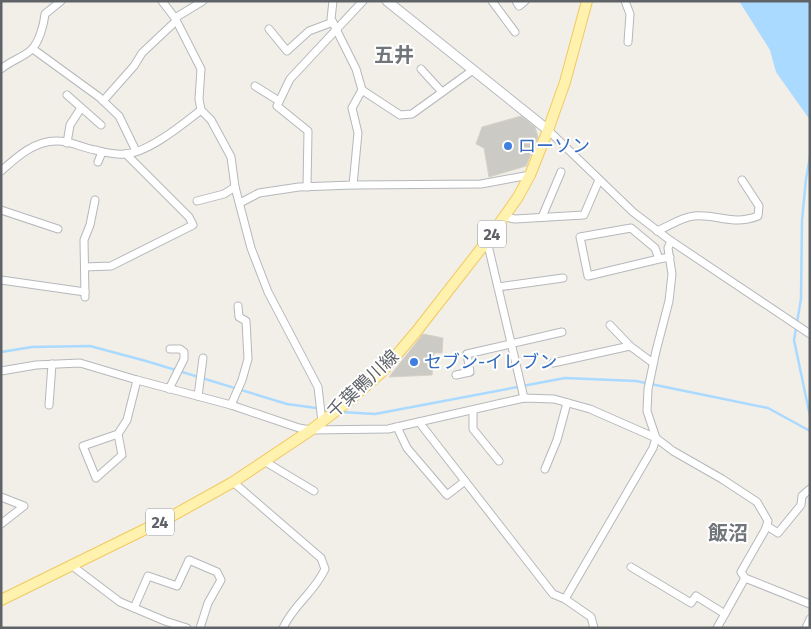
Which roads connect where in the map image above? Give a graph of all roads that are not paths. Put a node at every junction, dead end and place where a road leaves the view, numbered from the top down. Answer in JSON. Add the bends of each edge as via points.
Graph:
{"nodes":[{"id":1,"x":61,"y":1,"type":"edge"},
{"id":2,"x":162,"y":1,"type":"edge"},
{"id":3,"x":203,"y":1,"type":"edge"},
{"id":4,"x":333,"y":1,"type":"edge"},
{"id":5,"x":363,"y":1,"type":"edge"},
{"id":6,"x":387,"y":1,"type":"edge"},
{"id":7,"x":492,"y":1,"type":"edge"},
{"id":8,"x":516,"y":1,"type":"edge"},
{"id":9,"x":525,"y":1,"type":"edge"},
{"id":10,"x":588,"y":1,"type":"edge"},
{"id":11,"x":625,"y":1,"type":"edge"},
{"id":12,"x":176,"y":20,"type":"junction"},
{"id":13,"x":334,"y":26,"type":"junction"},
{"id":14,"x":269,"y":29,"type":"dead end"},
{"id":15,"x":515,"y":32,"type":"dead end"},
{"id":16,"x":628,"y":42,"type":"dead end"},
{"id":17,"x":33,"y":49,"type":"junction"},
{"id":18,"x":1,"y":69,"type":"edge"},
{"id":19,"x":422,"y":69,"type":"dead end"},
{"id":20,"x":473,"y":70,"type":"junction"},
{"id":21,"x":255,"y":86,"type":"dead end"},
{"id":22,"x":362,"y":90,"type":"junction"},
{"id":23,"x":442,"y":92,"type":"junction"},
{"id":24,"x":67,"y":95,"type":"dead end"},
{"id":25,"x":103,"y":101,"type":"junction"},
{"id":26,"x":279,"y":101,"type":"junction"},
{"id":27,"x":81,"y":108,"type":"junction"},
{"id":28,"x":201,"y":110,"type":"junction"},
{"id":29,"x":101,"y":125,"type":"dead end"},
{"id":30,"x":548,"y":130,"type":"junction"},
{"id":31,"x":67,"y":143,"type":"junction"},
{"id":32,"x":136,"y":151,"type":"junction"},
{"id":33,"x":102,"y":152,"type":"junction"},
{"id":34,"x":126,"y":154,"type":"junction"},
{"id":35,"x":98,"y":162,"type":"dead end"},
{"id":36,"x":1,"y":171,"type":"edge"},
{"id":37,"x":561,"y":172,"type":"dead end"},
{"id":38,"x":530,"y":175,"type":"junction"},
{"id":39,"x":599,"y":180,"type":"junction"},
{"id":40,"x":742,"y":180,"type":"dead end"},
{"id":41,"x":354,"y":185,"type":"junction"},
{"id":42,"x":235,"y":187,"type":"junction"},
{"id":43,"x":307,"y":187,"type":"junction"},
{"id":44,"x":95,"y":200,"type":"dead end"},
{"id":45,"x":197,"y":201,"type":"dead end"},
{"id":46,"x":240,"y":203,"type":"junction"},
{"id":47,"x":1,"y":210,"type":"edge"},
{"id":48,"x":505,"y":217,"type":"junction"},
{"id":49,"x":542,"y":217,"type":"junction"},
{"id":50,"x":58,"y":229,"type":"dead end"},
{"id":51,"x":657,"y":231,"type":"junction"},
{"id":52,"x":487,"y":241,"type":"junction"},
{"id":53,"x":671,"y":241,"type":"junction"},
{"id":54,"x":670,"y":257,"type":"junction"},
{"id":55,"x":659,"y":259,"type":"junction"},
{"id":56,"x":85,"y":267,"type":"junction"},
{"id":57,"x":563,"y":278,"type":"dead end"},
{"id":58,"x":1,"y":280,"type":"edge"},
{"id":59,"x":498,"y":287,"type":"junction"},
{"id":60,"x":238,"y":306,"type":"dead end"},
{"id":61,"x":610,"y":325,"type":"dead end"},
{"id":62,"x":562,"y":332,"type":"dead end"},
{"id":63,"x":810,"y":334,"type":"edge"},
{"id":64,"x":511,"y":344,"type":"junction"},
{"id":65,"x":630,"y":346,"type":"junction"},
{"id":66,"x":170,"y":349,"type":"dead end"},
{"id":67,"x":203,"y":358,"type":"dead end"},
{"id":68,"x":553,"y":363,"type":"dead end"},
{"id":69,"x":653,"y":363,"type":"junction"},
{"id":70,"x":52,"y":364,"type":"junction"},
{"id":71,"x":1,"y":372,"type":"edge"},
{"id":72,"x":456,"y":375,"type":"dead end"},
{"id":73,"x":137,"y":380,"type":"junction"},
{"id":74,"x":169,"y":389,"type":"junction"},
{"id":75,"x":198,"y":396,"type":"junction"},
{"id":76,"x":524,"y":398,"type":"junction"},
{"id":77,"x":567,"y":403,"type":"junction"},
{"id":78,"x":49,"y":405,"type":"dead end"},
{"id":79,"x":232,"y":405,"type":"junction"},
{"id":80,"x":474,"y":410,"type":"junction"},
{"id":81,"x":322,"y":422,"type":"junction"},
{"id":82,"x":419,"y":422,"type":"junction"},
{"id":83,"x":397,"y":427,"type":"junction"},
{"id":84,"x":311,"y":430,"type":"junction"},
{"id":85,"x":118,"y":434,"type":"junction"},
{"id":86,"x":656,"y":438,"type":"junction"},
{"id":87,"x":264,"y":461,"type":"junction"},
{"id":88,"x":499,"y":461,"type":"dead end"},
{"id":89,"x":545,"y":469,"type":"dead end"},
{"id":90,"x":464,"y":481,"type":"junction"},
{"id":91,"x":233,"y":482,"type":"junction"},
{"id":92,"x":810,"y":489,"type":"edge"},
{"id":93,"x":314,"y":491,"type":"dead end"},
{"id":94,"x":1,"y":497,"type":"edge"},
{"id":95,"x":1,"y":524,"type":"edge"},
{"id":96,"x":767,"y":526,"type":"junction"},
{"id":97,"x":71,"y":565,"type":"junction"},
{"id":98,"x":631,"y":567,"type":"dead end"},
{"id":99,"x":744,"y":578,"type":"junction"},
{"id":100,"x":565,"y":599,"type":"junction"},
{"id":101,"x":1,"y":600,"type":"edge"},
{"id":102,"x":810,"y":604,"type":"edge"},
{"id":103,"x":134,"y":608,"type":"junction"},
{"id":104,"x":725,"y":614,"type":"junction"},
{"id":105,"x":810,"y":619,"type":"edge"},
{"id":106,"x":164,"y":624,"type":"edge"},
{"id":107,"x":187,"y":628,"type":"edge"},
{"id":108,"x":200,"y":628,"type":"edge"},
{"id":109,"x":283,"y":628,"type":"edge"},
{"id":110,"x":594,"y":628,"type":"edge"},
{"id":111,"x":717,"y":628,"type":"edge"},
{"id":112,"x":806,"y":628,"type":"edge"}],
"edges":[{"from":1,"to":17,"type":"street","via":[[45,14],[44,27]]},
{"from":2,"to":12,"type":"street"},
{"from":3,"to":12,"type":"street"},
{"from":4,"to":13,"type":"street","via":[[331,19]]},
{"from":5,"to":13,"type":"street"},
{"from":6,"to":20,"type":"street"},
{"from":7,"to":15,"type":"street"},
{"from":8,"to":9,"type":"street","via":[[519,6]]},
{"from":10,"to":30,"type":"main road","name":"千葉鴨川線","number":"24"},
{"from":11,"to":16,"type":"street","via":[[630,14]]},
{"from":12,"to":25,"type":"street","via":[[142,53]]},
{"from":12,"to":28,"type":"street","via":[[200,69]]},
{"from":13,"to":14,"type":"street","via":[[309,31],[287,51]]},
{"from":13,"to":22,"type":"street","via":[[356,69]]},
{"from":13,"to":26,"type":"street","via":[[290,79]]},
{"from":17,"to":18,"type":"street"},
{"from":17,"to":25,"type":"street"},
{"from":19,"to":23,"type":"street"},
{"from":20,"to":23,"type":"street"},
{"from":20,"to":30,"type":"street"},
{"from":21,"to":26,"type":"street"},
{"from":22,"to":23,"type":"street","via":[[400,115],[414,113]]},
{"from":22,"to":41,"type":"street","via":[[352,108],[358,133]]},
{"from":24,"to":27,"type":"street"},
{"from":25,"to":32,"type":"street","via":[[119,116]]},
{"from":26,"to":43,"type":"street","via":[[277,106],[308,131]]},
{"from":27,"to":29,"type":"street"},
{"from":27,"to":31,"type":"street","via":[[70,125]]},
{"from":28,"to":32,"type":"street","via":[[175,130]]},
{"from":28,"to":42,"type":"street","via":[[211,120],[231,158]]},
{"from":30,"to":38,"type":"main road","name":"千葉鴨川線","number":"24"},
{"from":30,"to":39,"type":"street"},
{"from":31,"to":33,"type":"street"},
{"from":31,"to":36,"type":"street","via":[[57,141],[38,145],[22,153]]},
{"from":32,"to":34,"type":"street"},
{"from":33,"to":34,"type":"street"},
{"from":33,"to":35,"type":"street"},
{"from":34,"to":56,"type":"street","via":[[189,217],[193,225],[111,266]]},
{"from":37,"to":49,"type":"street"},
{"from":38,"to":41,"type":"street","via":[[481,184]]},
{"from":38,"to":48,"type":"main road","name":"千葉鴨川線","number":"24"},
{"from":39,"to":49,"type":"street","via":[[584,215]]},
{"from":39,"to":51,"type":"street"},
{"from":40,"to":51,"type":"street","via":[[759,206],[758,216],[735,221],[691,216]]},
{"from":41,"to":43,"type":"street"},
{"from":42,"to":45,"type":"street","via":[[224,194]]},
{"from":42,"to":46,"type":"street"},
{"from":43,"to":46,"type":"street","via":[[259,193]]},
{"from":44,"to":56,"type":"street","via":[[84,240]]},
{"from":46,"to":81,"type":"street","via":[[251,248],[268,292],[318,387]]},
{"from":47,"to":50,"type":"street"},
{"from":48,"to":49,"type":"street"},
{"from":48,"to":52,"type":"main road","name":"千葉鴨川線","number":"24"},
{"from":51,"to":53,"type":"street"},
{"from":52,"to":59,"type":"street"},
{"from":52,"to":81,"type":"main road","name":"千葉鴨川線","number":"24","via":[[382,372]]},
{"from":53,"to":54,"type":"street","via":[[668,248]]},
{"from":53,"to":63,"type":"street"},
{"from":54,"to":55,"type":"street"},
{"from":54,"to":69,"type":"street","via":[[669,301]]},
{"from":55,"to":55,"type":"street","via":[[588,276],[580,236],[631,228],[656,248]]},
{"from":56,"to":58,"type":"street","via":[[85,295]]},
{"from":57,"to":59,"type":"street"},
{"from":59,"to":64,"type":"street"},
{"from":60,"to":79,"type":"street","via":[[240,317],[246,321],[248,359]]},
{"from":61,"to":65,"type":"street"},
{"from":62,"to":64,"type":"street"},
{"from":64,"to":72,"type":"street","via":[[467,354],[470,372]]},
{"from":64,"to":76,"type":"street"},
{"from":65,"to":68,"type":"street"},
{"from":65,"to":69,"type":"street"},
{"from":66,"to":74,"type":"street","via":[[184,352],[184,359]]},
{"from":67,"to":75,"type":"street"},
{"from":69,"to":86,"type":"street","via":[[647,411]]},
{"from":70,"to":71,"type":"street"},
{"from":70,"to":73,"type":"street","via":[[80,362]]},
{"from":70,"to":78,"type":"street"},
{"from":73,"to":74,"type":"street"},
{"from":73,"to":85,"type":"street","via":[[127,420]]},
{"from":74,"to":75,"type":"street"},
{"from":75,"to":79,"type":"street"},
{"from":76,"to":77,"type":"street"},
{"from":76,"to":80,"type":"street"},
{"from":77,"to":86,"type":"street","via":[[590,409]]},
{"from":77,"to":89,"type":"street","via":[[558,440]]},
{"from":79,"to":84,"type":"street"},
{"from":80,"to":82,"type":"street"},
{"from":80,"to":88,"type":"street","via":[[474,430]]},
{"from":81,"to":84,"type":"main road","name":"千葉鴨川線","number":"24"},
{"from":82,"to":83,"type":"street"},
{"from":82,"to":90,"type":"street"},
{"from":83,"to":84,"type":"street","via":[[388,430]]},
{"from":83,"to":90,"type":"street","via":[[407,448],[448,495]]},
{"from":84,"to":87,"type":"main road","name":"千葉鴨川線","number":"24"},
{"from":85,"to":85,"type":"street","via":[[122,455],[96,478],[83,446]]},
{"from":86,"to":96,"type":"street","via":[[757,502],[768,521]]},
{"from":86,"to":100,"type":"street","via":[[654,448]]},
{"from":87,"to":91,"type":"main road","name":"千葉鴨川線","number":"24"},
{"from":87,"to":93,"type":"street"},
{"from":90,"to":100,"type":"street","via":[[553,594]]},
{"from":91,"to":97,"type":"main road","name":"千葉鴨川線","number":"24"},
{"from":91,"to":109,"type":"street","via":[[321,558],[326,569],[319,583],[289,615]]},
{"from":92,"to":96,"type":"street","via":[[802,496],[801,506],[778,533]]},
{"from":94,"to":95,"type":"street","via":[[24,506]]},
{"from":96,"to":99,"type":"street","via":[[741,572]]},
{"from":97,"to":101,"type":"main road","name":"千葉鴨川線","number":"24"},
{"from":97,"to":103,"type":"street","via":[[120,602]]},
{"from":98,"to":104,"type":"street","via":[[691,603],[696,596]]},
{"from":99,"to":102,"type":"street"},
{"from":99,"to":104,"type":"street"},
{"from":100,"to":110,"type":"street","via":[[591,617]]},
{"from":103,"to":106,"type":"street"},
{"from":103,"to":108,"type":"street","via":[[148,576],[177,586],[189,560],[217,572],[221,580],[208,603]]},
{"from":104,"to":111,"type":"street"},
{"from":105,"to":112,"type":"street"},
{"from":106,"to":107,"type":"street"}]}
